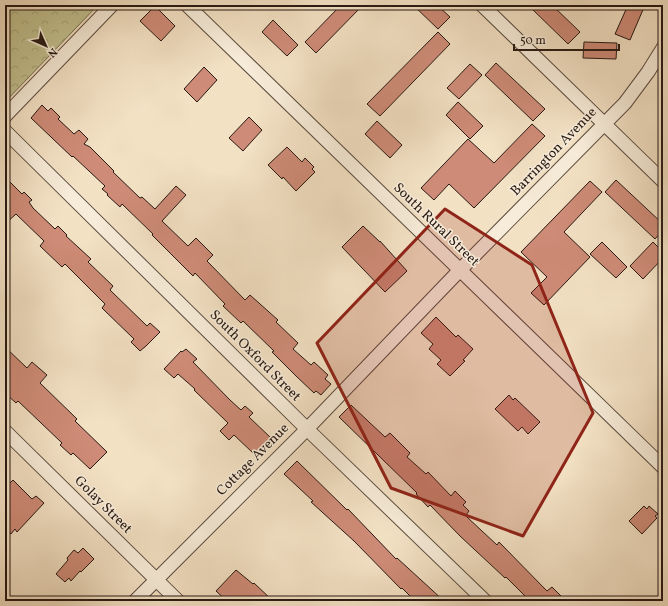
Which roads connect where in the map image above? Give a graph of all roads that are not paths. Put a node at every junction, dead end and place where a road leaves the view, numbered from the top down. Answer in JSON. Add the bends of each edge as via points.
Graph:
{"nodes":[{"id":1,"x":112,"y":5,"type":"edge"},
{"id":2,"x":187,"y":5,"type":"edge"},
{"id":3,"x":482,"y":5,"type":"edge"},
{"id":4,"x":663,"y":48,"type":"edge"},
{"id":5,"x":5,"y":116,"type":"edge"},
{"id":6,"x":604,"y":124,"type":"junction"},
{"id":7,"x":5,"y":131,"type":"edge"},
{"id":8,"x":663,"y":181,"type":"edge"},
{"id":9,"x":459,"y":271,"type":"junction"},
{"id":10,"x":307,"y":429,"type":"junction"},
{"id":11,"x":5,"y":431,"type":"edge"},
{"id":12,"x":663,"y":468,"type":"edge"},
{"id":13,"x":156,"y":580,"type":"junction"},
{"id":14,"x":135,"y":601,"type":"edge"},
{"id":15,"x":178,"y":601,"type":"edge"},
{"id":16,"x":485,"y":601,"type":"edge"}],
"edges":[{"from":1,"to":5,"type":"street"},
{"from":2,"to":9,"type":"street","name":"South Rural Street"},
{"from":3,"to":6,"type":"street"},
{"from":4,"to":6,"type":"street","name":"Barrington Avenue","via":[[633,93]]},
{"from":6,"to":8,"type":"street"},
{"from":6,"to":9,"type":"street","name":"Barrington Avenue"},
{"from":7,"to":10,"type":"street","name":"South Oxford Street"},
{"from":9,"to":10,"type":"street","name":"Cottage Avenue"},
{"from":9,"to":12,"type":"street","name":"South Rural Street"},
{"from":10,"to":13,"type":"street","name":"Cottage Avenue"},
{"from":10,"to":16,"type":"street","name":"South Oxford Street"},
{"from":11,"to":13,"type":"street","name":"Golay Street"},
{"from":13,"to":14,"type":"street","name":"Cottage Avenue"},
{"from":13,"to":15,"type":"street","name":"Golay Street"}]}
